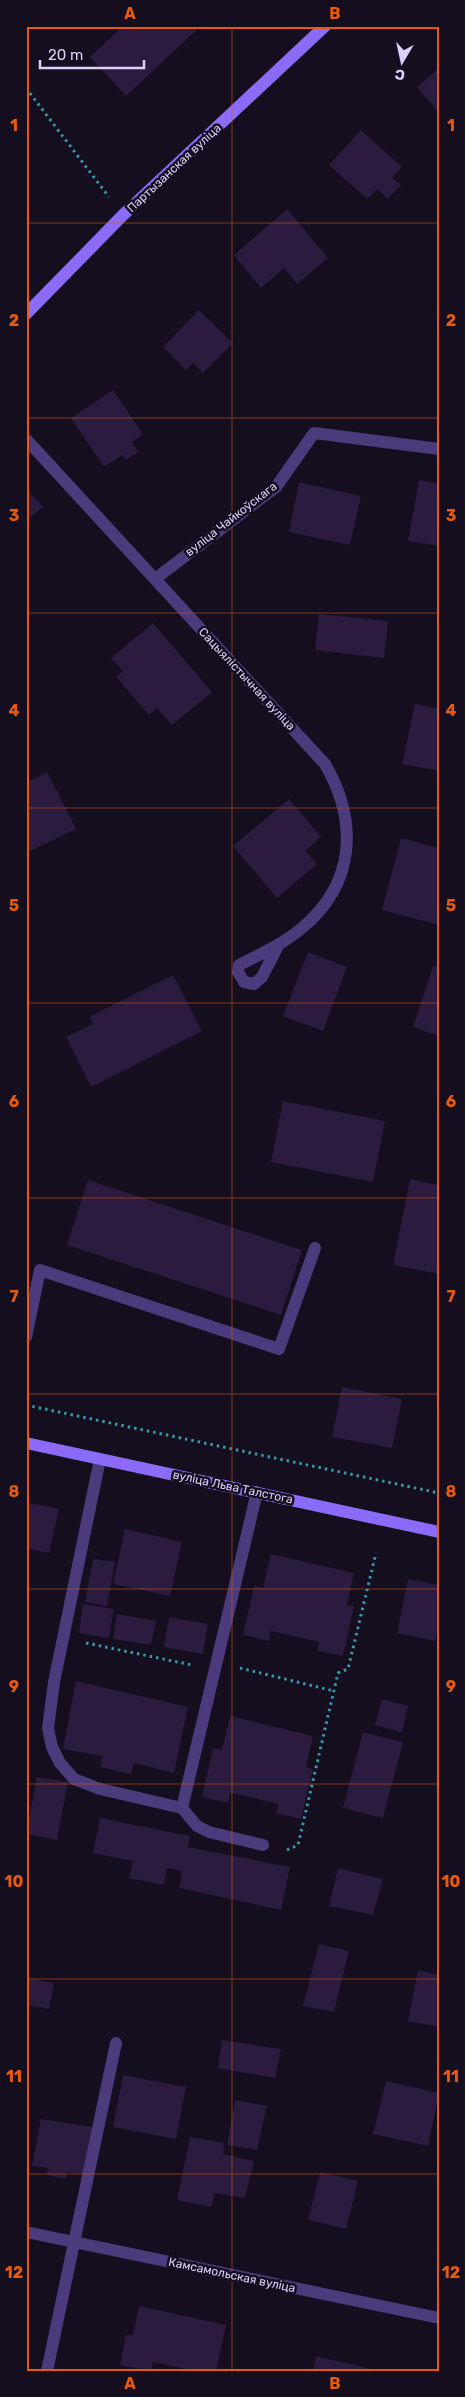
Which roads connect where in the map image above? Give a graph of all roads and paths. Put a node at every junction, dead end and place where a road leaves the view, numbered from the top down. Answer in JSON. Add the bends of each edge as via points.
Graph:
{"nodes":[{"id":1,"x":325,"y":26,"type":"edge"},
{"id":2,"x":26,"y":88,"type":"edge"},
{"id":3,"x":124,"y":215,"type":"junction"},
{"id":4,"x":26,"y":314,"type":"edge"},
{"id":5,"x":26,"y":439,"type":"edge"},
{"id":6,"x":439,"y":449,"type":"edge"},
{"id":7,"x":155,"y":579,"type":"junction"},
{"id":8,"x":279,"y":944,"type":"dead end"},
{"id":9,"x":315,"y":1248,"type":"dead end"},
{"id":10,"x":26,"y":1337,"type":"edge"},
{"id":11,"x":26,"y":1405,"type":"edge"},
{"id":12,"x":26,"y":1443,"type":"edge"},
{"id":13,"x":100,"y":1459,"type":"junction"},
{"id":14,"x":257,"y":1492,"type":"junction"},
{"id":15,"x":439,"y":1493,"type":"edge"},
{"id":16,"x":439,"y":1532,"type":"edge"},
{"id":17,"x":376,"y":1553,"type":"dead end"},
{"id":18,"x":182,"y":1808,"type":"junction"},
{"id":19,"x":263,"y":1845,"type":"joint"},
{"id":20,"x":116,"y":2043,"type":"dead end"},
{"id":21,"x":26,"y":2232,"type":"edge"},
{"id":22,"x":75,"y":2242,"type":"junction"},
{"id":23,"x":439,"y":2318,"type":"edge"},
{"id":24,"x":46,"y":2371,"type":"edge"}],
"edges":[{"from":1,"to":3,"type":"main road","name":"Партызанская вуліца"},
{"from":2,"to":3,"type":"path"},
{"from":3,"to":4,"type":"main road","name":"Партызанская вуліца"},
{"from":5,"to":7,"type":"street","name":"Сацыялістычная вуліца"},
{"from":6,"to":7,"type":"street","name":"вуліца Чайкоўскага","via":[[314,433],[276,487]]},
{"from":7,"to":8,"type":"street","name":"Сацыялістычная вуліца","via":[[324,764],[343,801],[347,850],[336,884],[303,927]]},
{"from":9,"to":10,"type":"street","via":[[279,1349],[40,1270]]},
{"from":11,"to":15,"type":"path"},
{"from":12,"to":13,"type":"main road","name":"вуліца Льва Талстога"},
{"from":13,"to":14,"type":"main road","name":"вуліца Льва Талстога"},
{"from":13,"to":18,"type":"street","via":[[54,1682],[48,1728],[52,1747],[74,1779],[100,1789]]},
{"from":14,"to":16,"type":"main road","name":"вуліца Льва Талстога"},
{"from":14,"to":18,"type":"street"},
{"from":17,"to":19,"type":"path","via":[[348,1669],[338,1673],[298,1845],[288,1851]]},
{"from":18,"to":19,"type":"street","via":[[197,1826],[209,1832]]},
{"from":20,"to":22,"type":"street"},
{"from":21,"to":22,"type":"street","name":"Камсамольская вуліца"},
{"from":22,"to":23,"type":"street","name":"Камсамольская вуліца"},
{"from":22,"to":24,"type":"street"}]}
